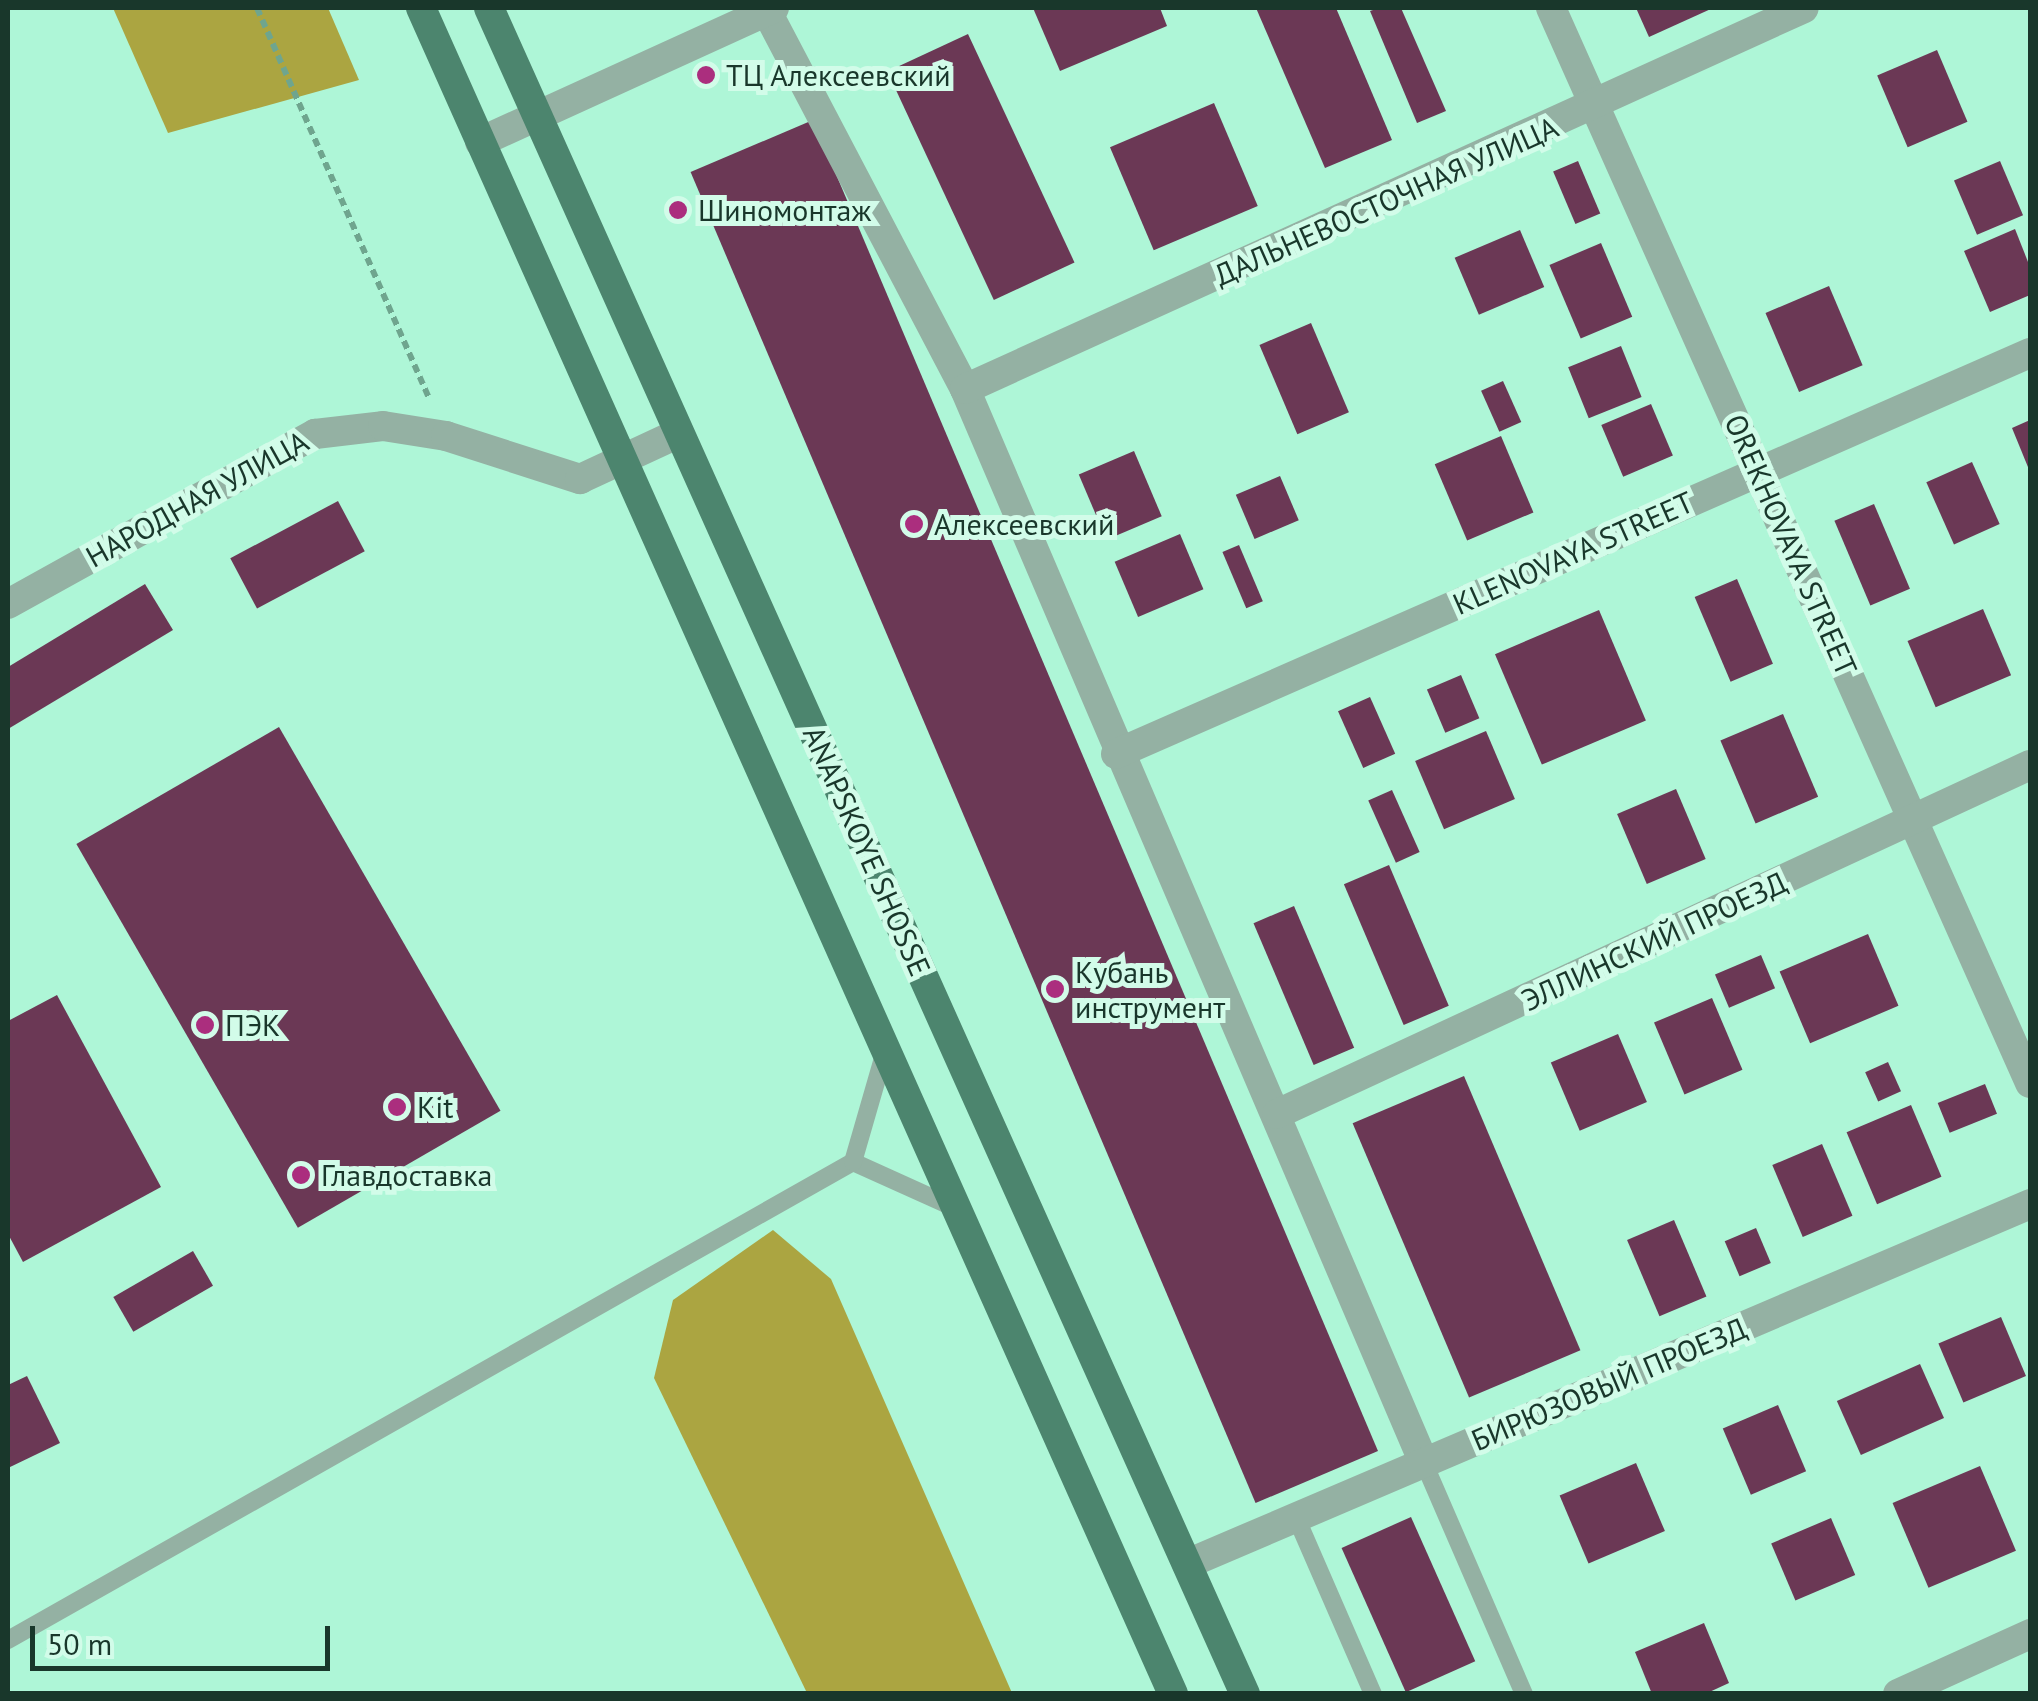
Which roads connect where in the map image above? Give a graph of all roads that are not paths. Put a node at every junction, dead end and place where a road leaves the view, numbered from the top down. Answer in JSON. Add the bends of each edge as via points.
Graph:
{"nodes":[{"id":1,"x":421,"y":8,"type":"edge"},
{"id":2,"x":489,"y":8,"type":"edge"},
{"id":3,"x":1551,"y":8,"type":"edge"},
{"id":4,"x":1804,"y":8,"type":"edge"},
{"id":5,"x":769,"y":9,"type":"edge"},
{"id":6,"x":1596,"y":108,"type":"junction"},
{"id":7,"x":537,"y":117,"type":"junction"},
{"id":8,"x":480,"y":142,"type":"junction"},
{"id":9,"x":2030,"y":353,"type":"edge"},
{"id":10,"x":965,"y":389,"type":"junction"},
{"id":11,"x":679,"y":433,"type":"junction"},
{"id":12,"x":622,"y":461,"type":"junction"},
{"id":13,"x":1758,"y":471,"type":"junction"},
{"id":14,"x":8,"y":604,"type":"edge"},
{"id":15,"x":1116,"y":754,"type":"junction"},
{"id":16,"x":2030,"y":765,"type":"edge"},
{"id":17,"x":1914,"y":821,"type":"junction"},
{"id":18,"x":886,"y":1048,"type":"junction"},
{"id":19,"x":2030,"y":1082,"type":"edge"},
{"id":20,"x":1277,"y":1114,"type":"junction"},
{"id":21,"x":853,"y":1162,"type":"junction"},
{"id":22,"x":2030,"y":1204,"type":"edge"},
{"id":23,"x":958,"y":1210,"type":"junction"},
{"id":24,"x":1424,"y":1462,"type":"junction"},
{"id":25,"x":1296,"y":1517,"type":"junction"},
{"id":26,"x":1187,"y":1564,"type":"junction"},
{"id":27,"x":2030,"y":1634,"type":"edge"},
{"id":28,"x":8,"y":1640,"type":"edge"},
{"id":29,"x":1173,"y":1694,"type":"edge"},
{"id":30,"x":1245,"y":1694,"type":"edge"},
{"id":31,"x":1373,"y":1694,"type":"edge"},
{"id":32,"x":1524,"y":1694,"type":"edge"},
{"id":33,"x":1898,"y":1694,"type":"edge"}],
"edges":[{"from":1,"to":8,"type":"main road","name":"ANAPSKOYE SHOSSE"},
{"from":2,"to":7,"type":"main road","name":"ANAPSKOYE SHOSSE"},
{"from":3,"to":6,"type":"street","name":"OREKHOVAYA STREET"},
{"from":4,"to":6,"type":"street","name":"ДАЛЬНЕВОСТОЧНАЯ УЛИЦА"},
{"from":5,"to":7,"type":"street"},
{"from":5,"to":10,"type":"street"},
{"from":6,"to":10,"type":"street","name":"ДАЛЬНЕВОСТОЧНАЯ УЛИЦА"},
{"from":6,"to":13,"type":"street","name":"OREKHOVAYA STREET"},
{"from":7,"to":8,"type":"street"},
{"from":7,"to":11,"type":"main road","name":"ANAPSKOYE SHOSSE"},
{"from":8,"to":12,"type":"main road","name":"ANAPSKOYE SHOSSE"},
{"from":9,"to":13,"type":"street","name":"KLENOVAYA STREET"},
{"from":10,"to":15,"type":"street"},
{"from":11,"to":12,"type":"street","name":"НАРОДНАЯ УЛИЦА"},
{"from":11,"to":26,"type":"main road","name":"ANAPSKOYE SHOSSE"},
{"from":12,"to":14,"type":"street","name":"НАРОДНАЯ УЛИЦА","via":[[580,479],[446,436],[383,426],[314,434]]},
{"from":12,"to":18,"type":"main road","name":"ANAPSKOYE SHOSSE"},
{"from":13,"to":15,"type":"street","name":"KLENOVAYA STREET"},
{"from":13,"to":17,"type":"street","name":"OREKHOVAYA STREET"},
{"from":15,"to":20,"type":"street"},
{"from":16,"to":17,"type":"street","name":"ЭЛЛИНСКИЙ ПРОЕЗД"},
{"from":17,"to":19,"type":"street","name":"OREKHOVAYA STREET"},
{"from":17,"to":20,"type":"street","name":"ЭЛЛИНСКИЙ ПРОЕЗД"},
{"from":18,"to":21,"type":"lane"},
{"from":18,"to":23,"type":"main road","name":"ANAPSKOYE SHOSSE"},
{"from":20,"to":24,"type":"street"},
{"from":21,"to":23,"type":"lane"},
{"from":21,"to":28,"type":"lane"},
{"from":22,"to":24,"type":"street","name":"БИРЮЗОВЫЙ ПРОЕЗД"},
{"from":23,"to":29,"type":"main road","name":"ANAPSKOYE SHOSSE"},
{"from":24,"to":25,"type":"street","name":"БИРЮЗОВЫЙ ПРОЕЗД"},
{"from":24,"to":32,"type":"lane"},
{"from":25,"to":26,"type":"street","name":"БИРЮЗОВЫЙ ПРОЕЗД"},
{"from":25,"to":31,"type":"lane"},
{"from":26,"to":30,"type":"main road","name":"ANAPSKOYE SHOSSE"},
{"from":27,"to":33,"type":"street"}]}
